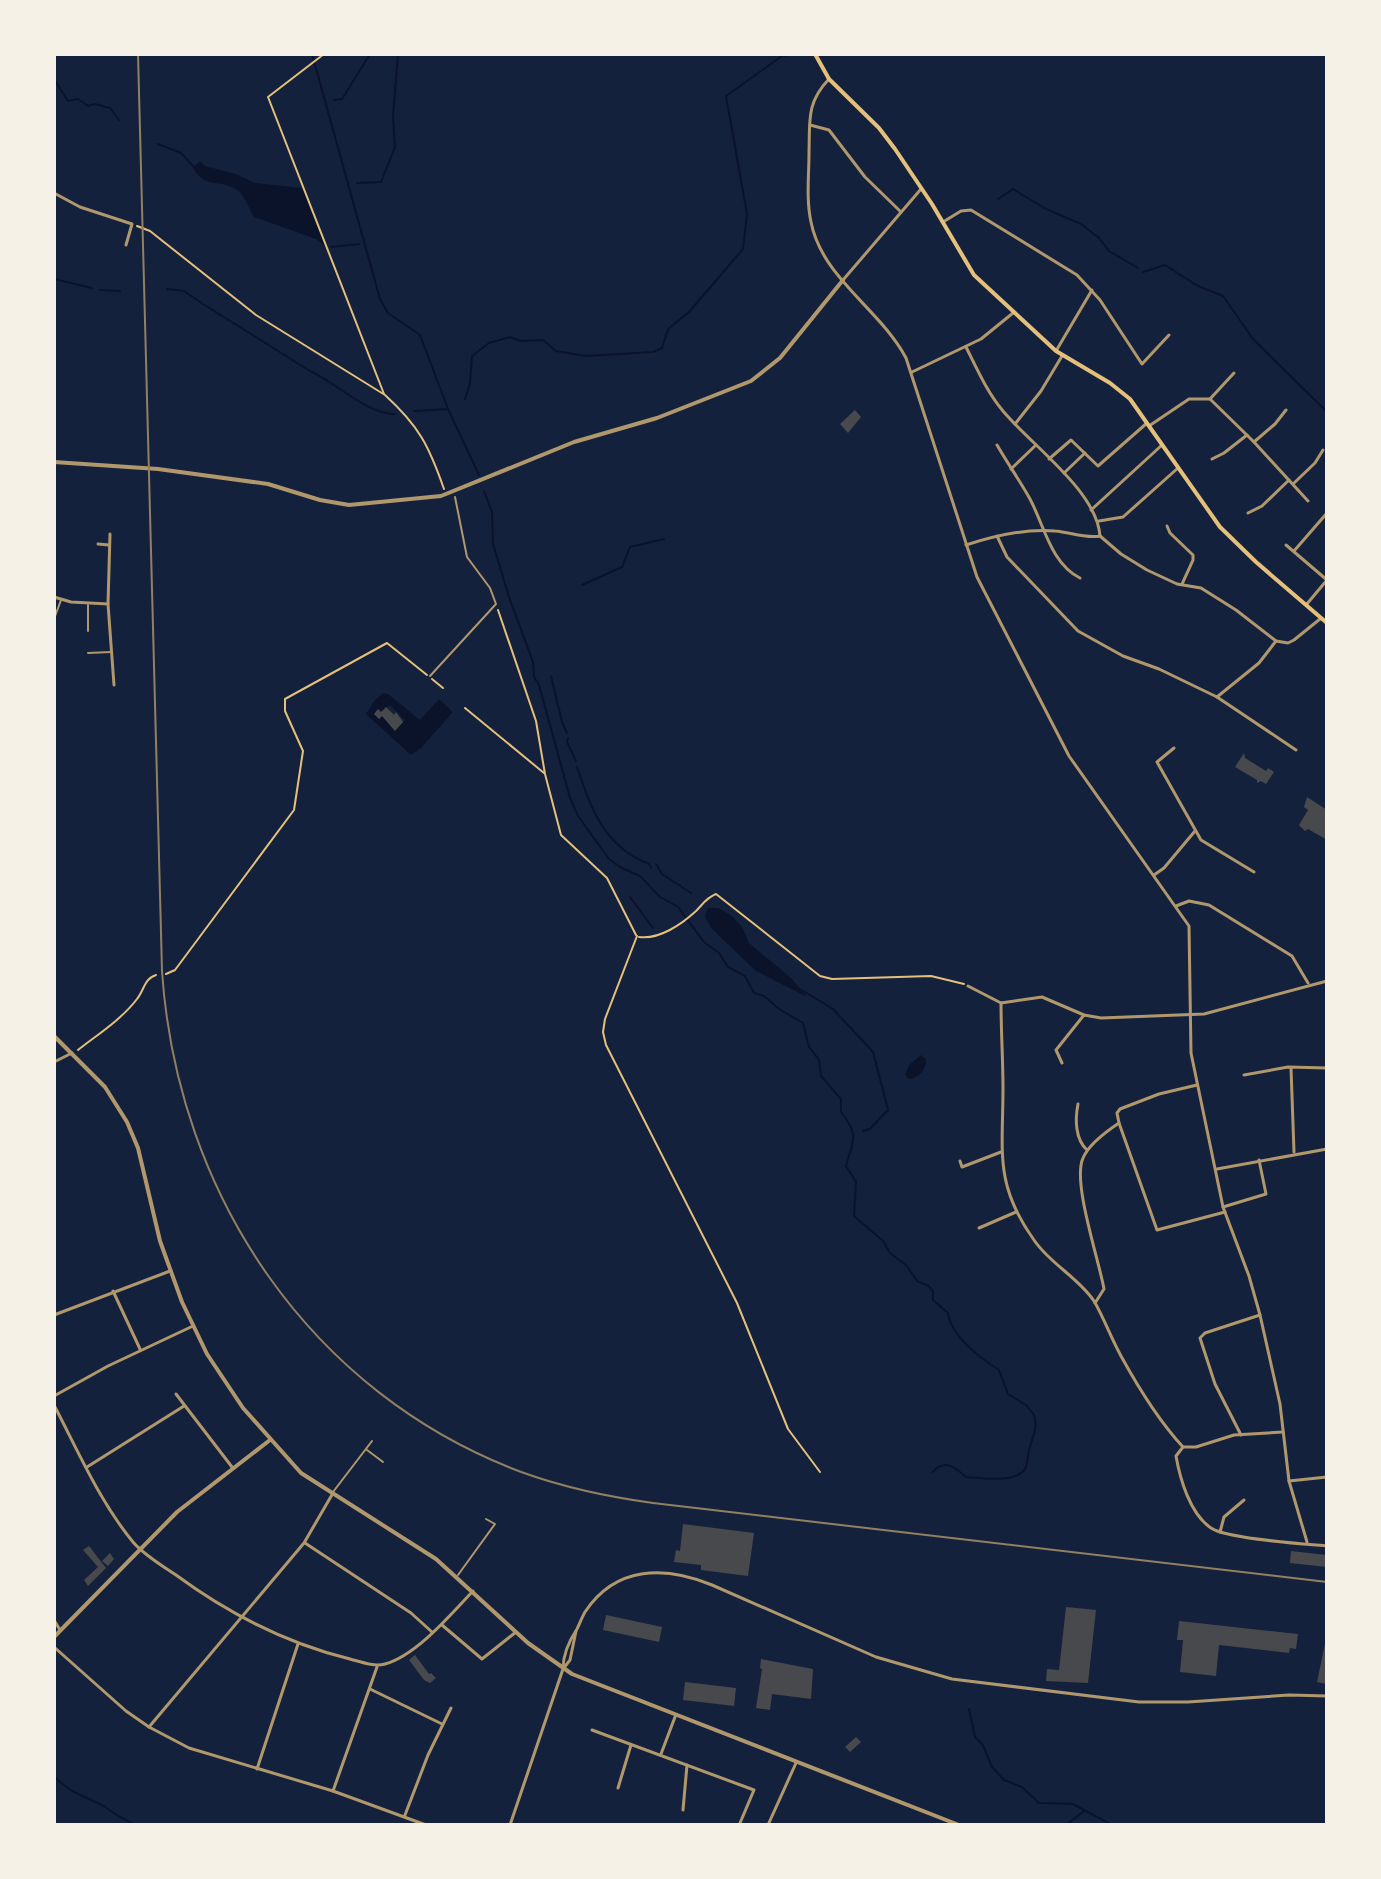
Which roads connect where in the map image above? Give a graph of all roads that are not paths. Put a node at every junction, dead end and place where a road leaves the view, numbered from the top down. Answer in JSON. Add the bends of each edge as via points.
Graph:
{"nodes":[{"id":1,"x":815,"y":54,"type":"edge"},
{"id":2,"x":829,"y":79,"type":"junction"},
{"id":3,"x":810,"y":125,"type":"junction"},
{"id":4,"x":923,"y":188,"type":"junction"},
{"id":5,"x":54,"y":193,"type":"edge"},
{"id":6,"x":901,"y":212,"type":"junction"},
{"id":7,"x":943,"y":222,"type":"junction"},
{"id":8,"x":126,"y":245,"type":"dead end"},
{"id":9,"x":843,"y":280,"type":"junction"},
{"id":10,"x":1092,"y":290,"type":"junction"},
{"id":11,"x":1013,"y":313,"type":"junction"},
{"id":12,"x":1169,"y":335,"type":"dead end"},
{"id":13,"x":966,"y":347,"type":"junction"},
{"id":14,"x":1056,"y":351,"type":"junction"},
{"id":15,"x":1062,"y":356,"type":"junction"},
{"id":16,"x":912,"y":372,"type":"junction"},
{"id":17,"x":1234,"y":373,"type":"dead end"},
{"id":18,"x":1210,"y":399,"type":"junction"},
{"id":19,"x":1286,"y":410,"type":"dead end"},
{"id":20,"x":1015,"y":424,"type":"junction"},
{"id":21,"x":1148,"y":424,"type":"junction"},
{"id":22,"x":1247,"y":435,"type":"junction"},
{"id":23,"x":1254,"y":442,"type":"junction"},
{"id":24,"x":997,"y":445,"type":"dead end"},
{"id":25,"x":1036,"y":445,"type":"junction"},
{"id":26,"x":1162,"y":445,"type":"junction"},
{"id":27,"x":1323,"y":450,"type":"dead end"},
{"id":28,"x":1085,"y":453,"type":"junction"},
{"id":29,"x":1049,"y":459,"type":"junction"},
{"id":30,"x":1212,"y":459,"type":"dead end"},
{"id":31,"x":54,"y":462,"type":"edge"},
{"id":32,"x":1178,"y":468,"type":"junction"},
{"id":33,"x":1011,"y":469,"type":"junction"},
{"id":34,"x":1063,"y":474,"type":"junction"},
{"id":35,"x":1291,"y":482,"type":"junction"},
{"id":36,"x":452,"y":496,"type":"junction"},
{"id":37,"x":1308,"y":501,"type":"dead end"},
{"id":38,"x":1091,"y":510,"type":"junction"},
{"id":39,"x":1248,"y":513,"type":"dead end"},
{"id":40,"x":1318,"y":513,"type":"dead end"},
{"id":41,"x":1327,"y":513,"type":"edge"},
{"id":42,"x":1323,"y":519,"type":"junction"},
{"id":43,"x":1099,"y":521,"type":"junction"},
{"id":44,"x":1167,"y":526,"type":"dead end"},
{"id":45,"x":1045,"y":531,"type":"junction"},
{"id":46,"x":110,"y":534,"type":"dead end"},
{"id":47,"x":997,"y":536,"type":"junction"},
{"id":48,"x":1100,"y":536,"type":"junction"},
{"id":49,"x":98,"y":544,"type":"dead end"},
{"id":50,"x":109,"y":545,"type":"junction"},
{"id":51,"x":966,"y":545,"type":"junction"},
{"id":52,"x":1286,"y":545,"type":"dead end"},
{"id":53,"x":1294,"y":551,"type":"junction"},
{"id":54,"x":1080,"y":578,"type":"dead end"},
{"id":55,"x":1327,"y":580,"type":"edge"},
{"id":56,"x":1182,"y":584,"type":"junction"},
{"id":57,"x":54,"y":597,"type":"edge"},
{"id":58,"x":61,"y":599,"type":"junction"},
{"id":59,"x":88,"y":604,"type":"junction"},
{"id":60,"x":108,"y":604,"type":"junction"},
{"id":61,"x":1306,"y":605,"type":"junction"},
{"id":62,"x":1321,"y":618,"type":"junction"},
{"id":63,"x":54,"y":619,"type":"edge"},
{"id":64,"x":1327,"y":623,"type":"edge"},
{"id":65,"x":88,"y":631,"type":"dead end"},
{"id":66,"x":1276,"y":641,"type":"junction"},
{"id":67,"x":112,"y":652,"type":"junction"},
{"id":68,"x":88,"y":653,"type":"dead end"},
{"id":69,"x":430,"y":676,"type":"road end"},
{"id":70,"x":114,"y":685,"type":"dead end"},
{"id":71,"x":1217,"y":697,"type":"junction"},
{"id":72,"x":1174,"y":748,"type":"dead end"},
{"id":73,"x":1296,"y":750,"type":"dead end"},
{"id":74,"x":1196,"y":830,"type":"junction"},
{"id":75,"x":1254,"y":872,"type":"dead end"},
{"id":76,"x":1154,"y":875,"type":"junction"},
{"id":77,"x":1176,"y":906,"type":"junction"},
{"id":78,"x":1327,"y":981,"type":"edge"},
{"id":79,"x":1309,"y":985,"type":"junction"},
{"id":80,"x":968,"y":986,"type":"road end"},
{"id":81,"x":1001,"y":1003,"type":"junction"},
{"id":82,"x":1084,"y":1015,"type":"junction"},
{"id":83,"x":1188,"y":1016,"type":"junction"},
{"id":84,"x":54,"y":1036,"type":"edge"},
{"id":85,"x":72,"y":1053,"type":"junction"},
{"id":86,"x":54,"y":1062,"type":"edge"},
{"id":87,"x":1062,"y":1063,"type":"dead end"},
{"id":88,"x":1291,"y":1068,"type":"junction"},
{"id":89,"x":1327,"y":1068,"type":"edge"},
{"id":90,"x":1244,"y":1075,"type":"dead end"},
{"id":91,"x":1197,"y":1085,"type":"junction"},
{"id":92,"x":1078,"y":1104,"type":"dead end"},
{"id":93,"x":1119,"y":1123,"type":"junction"},
{"id":94,"x":1327,"y":1149,"type":"edge"},
{"id":95,"x":1087,"y":1150,"type":"junction"},
{"id":96,"x":1001,"y":1152,"type":"junction"},
{"id":97,"x":1294,"y":1153,"type":"junction"},
{"id":98,"x":1259,"y":1160,"type":"junction"},
{"id":99,"x":960,"y":1161,"type":"dead end"},
{"id":100,"x":962,"y":1167,"type":"junction"},
{"id":101,"x":1215,"y":1170,"type":"junction"},
{"id":102,"x":963,"y":1173,"type":"dead end"},
{"id":103,"x":1224,"y":1209,"type":"junction"},
{"id":104,"x":1016,"y":1212,"type":"junction"},
{"id":105,"x":979,"y":1228,"type":"dead end"},
{"id":106,"x":170,"y":1271,"type":"junction"},
{"id":107,"x":113,"y":1291,"type":"junction"},
{"id":108,"x":1095,"y":1303,"type":"junction"},
{"id":109,"x":54,"y":1315,"type":"edge"},
{"id":110,"x":1260,"y":1315,"type":"junction"},
{"id":111,"x":193,"y":1326,"type":"junction"},
{"id":112,"x":141,"y":1350,"type":"junction"},
{"id":113,"x":176,"y":1394,"type":"dead end"},
{"id":114,"x":54,"y":1396,"type":"edge"},
{"id":115,"x":54,"y":1405,"type":"edge"},
{"id":116,"x":184,"y":1406,"type":"junction"},
{"id":117,"x":1284,"y":1432,"type":"junction"},
{"id":118,"x":1241,"y":1435,"type":"junction"},
{"id":119,"x":270,"y":1440,"type":"junction"},
{"id":120,"x":372,"y":1441,"type":"dead end"},
{"id":121,"x":1183,"y":1447,"type":"junction"},
{"id":122,"x":366,"y":1450,"type":"junction"},
{"id":123,"x":383,"y":1462,"type":"dead end"},
{"id":124,"x":87,"y":1467,"type":"junction"},
{"id":125,"x":233,"y":1468,"type":"junction"},
{"id":126,"x":1327,"y":1477,"type":"edge"},
{"id":127,"x":1289,"y":1481,"type":"junction"},
{"id":128,"x":333,"y":1493,"type":"junction"},
{"id":129,"x":1244,"y":1500,"type":"dead end"},
{"id":130,"x":486,"y":1519,"type":"dead end"},
{"id":131,"x":1220,"y":1532,"type":"junction"},
{"id":132,"x":1307,"y":1542,"type":"junction"},
{"id":133,"x":304,"y":1543,"type":"junction"},
{"id":134,"x":1327,"y":1546,"type":"edge"},
{"id":135,"x":140,"y":1549,"type":"junction"},
{"id":136,"x":458,"y":1576,"type":"junction"},
{"id":137,"x":473,"y":1591,"type":"junction"},
{"id":138,"x":241,"y":1618,"type":"junction"},
{"id":139,"x":54,"y":1620,"type":"edge"},
{"id":140,"x":441,"y":1624,"type":"junction"},
{"id":141,"x":60,"y":1630,"type":"junction"},
{"id":142,"x":432,"y":1632,"type":"junction"},
{"id":143,"x":516,"y":1632,"type":"junction"},
{"id":144,"x":54,"y":1637,"type":"edge"},
{"id":145,"x":298,"y":1644,"type":"junction"},
{"id":146,"x":54,"y":1647,"type":"edge"},
{"id":147,"x":377,"y":1665,"type":"junction"},
{"id":148,"x":563,"y":1669,"type":"junction"},
{"id":149,"x":370,"y":1689,"type":"junction"},
{"id":150,"x":1327,"y":1696,"type":"edge"},
{"id":151,"x":451,"y":1708,"type":"dead end"},
{"id":152,"x":675,"y":1717,"type":"junction"},
{"id":153,"x":442,"y":1724,"type":"junction"},
{"id":154,"x":149,"y":1727,"type":"junction"},
{"id":155,"x":592,"y":1730,"type":"dead end"},
{"id":156,"x":631,"y":1745,"type":"junction"},
{"id":157,"x":661,"y":1755,"type":"junction"},
{"id":158,"x":796,"y":1762,"type":"junction"},
{"id":159,"x":687,"y":1765,"type":"junction"},
{"id":160,"x":257,"y":1769,"type":"junction"},
{"id":161,"x":618,"y":1788,"type":"dead end"},
{"id":162,"x":333,"y":1791,"type":"junction"},
{"id":163,"x":683,"y":1810,"type":"dead end"},
{"id":164,"x":405,"y":1817,"type":"junction"},
{"id":165,"x":941,"y":1818,"type":"junction"},
{"id":166,"x":740,"y":1823,"type":"dead end"},
{"id":167,"x":426,"y":1825,"type":"edge"},
{"id":168,"x":510,"y":1825,"type":"edge"},
{"id":169,"x":768,"y":1825,"type":"edge"},
{"id":170,"x":940,"y":1825,"type":"edge"},
{"id":171,"x":959,"y":1825,"type":"edge"}],
"edges":[{"from":1,"to":2,"type":"main road"},
{"from":2,"to":3,"type":"street","via":[[811,103]]},
{"from":2,"to":4,"type":"main road","via":[[884,135]]},
{"from":3,"to":6,"type":"street","via":[[829,130]]},
{"from":3,"to":9,"type":"street","via":[[811,223],[823,254]]},
{"from":4,"to":6,"type":"street"},
{"from":4,"to":7,"type":"main road"},
{"from":5,"to":8,"type":"street","via":[[132,224]]},
{"from":6,"to":9,"type":"street"},
{"from":7,"to":10,"type":"street","via":[[971,210],[1065,267]]},
{"from":7,"to":11,"type":"main road","via":[[970,269]]},
{"from":9,"to":16,"type":"street","via":[[888,330]]},
{"from":9,"to":36,"type":"street","via":[[785,353],[751,381],[657,418],[574,442]]},
{"from":10,"to":12,"type":"street","via":[[1142,364]]},
{"from":10,"to":14,"type":"street"},
{"from":11,"to":13,"type":"street"},
{"from":11,"to":14,"type":"main road"},
{"from":13,"to":16,"type":"street"},
{"from":13,"to":20,"type":"street","via":[[985,385]]},
{"from":14,"to":15,"type":"main road"},
{"from":15,"to":20,"type":"street"},
{"from":15,"to":21,"type":"main road","via":[[1118,388]]},
{"from":16,"to":51,"type":"street"},
{"from":17,"to":18,"type":"street"},
{"from":18,"to":21,"type":"street","via":[[1189,399]]},
{"from":18,"to":22,"type":"street"},
{"from":19,"to":23,"type":"street"},
{"from":20,"to":25,"type":"street"},
{"from":21,"to":26,"type":"main road"},
{"from":21,"to":28,"type":"street","via":[[1098,466]]},
{"from":22,"to":23,"type":"street"},
{"from":22,"to":30,"type":"street"},
{"from":23,"to":35,"type":"street"},
{"from":24,"to":33,"type":"street"},
{"from":25,"to":29,"type":"street"},
{"from":25,"to":33,"type":"street"},
{"from":26,"to":32,"type":"main road"},
{"from":26,"to":38,"type":"street"},
{"from":27,"to":35,"type":"street"},
{"from":28,"to":29,"type":"street","via":[[1071,440]]},
{"from":28,"to":34,"type":"street"},
{"from":29,"to":34,"type":"street"},
{"from":31,"to":36,"type":"street","via":[[268,484],[349,505]]},
{"from":32,"to":43,"type":"street","via":[[1123,517]]},
{"from":32,"to":61,"type":"main road","via":[[1220,527]]},
{"from":33,"to":45,"type":"street"},
{"from":34,"to":38,"type":"street"},
{"from":35,"to":37,"type":"street"},
{"from":35,"to":39,"type":"street"},
{"from":36,"to":69,"type":"lane","via":[[467,557],[496,604]]},
{"from":38,"to":43,"type":"street"},
{"from":40,"to":42,"type":"street"},
{"from":41,"to":42,"type":"street"},
{"from":42,"to":53,"type":"street"},
{"from":43,"to":48,"type":"street"},
{"from":44,"to":56,"type":"street","via":[[1193,555]]},
{"from":45,"to":47,"type":"street"},
{"from":45,"to":48,"type":"street"},
{"from":45,"to":54,"type":"street","via":[[1059,559]]},
{"from":46,"to":50,"type":"street"},
{"from":47,"to":51,"type":"street"},
{"from":47,"to":71,"type":"street","via":[[1007,557],[1078,631]]},
{"from":48,"to":56,"type":"street","via":[[1132,561]]},
{"from":49,"to":50,"type":"street"},
{"from":50,"to":60,"type":"street"},
{"from":51,"to":76,"type":"street","via":[[1061,742]]},
{"from":52,"to":53,"type":"street"},
{"from":53,"to":55,"type":"street"},
{"from":55,"to":61,"type":"street"},
{"from":56,"to":66,"type":"street","via":[[1201,588]]},
{"from":57,"to":58,"type":"street"},
{"from":58,"to":59,"type":"street"},
{"from":58,"to":63,"type":"lane"},
{"from":59,"to":60,"type":"street"},
{"from":59,"to":65,"type":"lane"},
{"from":60,"to":67,"type":"street"},
{"from":61,"to":62,"type":"main road"},
{"from":62,"to":64,"type":"main road"},
{"from":62,"to":66,"type":"street","via":[[1290,643]]},
{"from":66,"to":71,"type":"street","via":[[1259,663]]},
{"from":67,"to":68,"type":"lane"},
{"from":67,"to":70,"type":"street"},
{"from":71,"to":73,"type":"street"},
{"from":72,"to":74,"type":"street","via":[[1157,762]]},
{"from":74,"to":75,"type":"street","via":[[1201,840]]},
{"from":74,"to":76,"type":"street"},
{"from":76,"to":77,"type":"street"},
{"from":77,"to":79,"type":"street","via":[[1189,901],[1209,905],[1292,956]]},
{"from":77,"to":83,"type":"street","via":[[1190,933]]},
{"from":78,"to":79,"type":"street"},
{"from":79,"to":83,"type":"street"},
{"from":80,"to":81,"type":"street"},
{"from":81,"to":82,"type":"street","via":[[1036,996]]},
{"from":81,"to":96,"type":"street"},
{"from":82,"to":83,"type":"street"},
{"from":82,"to":87,"type":"street","via":[[1056,1050]]},
{"from":83,"to":91,"type":"street"},
{"from":84,"to":85,"type":"street"},
{"from":85,"to":86,"type":"street"},
{"from":85,"to":106,"type":"street","via":[[105,1087],[127,1122]]},
{"from":88,"to":89,"type":"street"},
{"from":88,"to":90,"type":"street"},
{"from":88,"to":97,"type":"street"},
{"from":91,"to":93,"type":"street","via":[[1120,1109]]},
{"from":91,"to":101,"type":"street"},
{"from":92,"to":95,"type":"street","via":[[1077,1128]]},
{"from":93,"to":95,"type":"street"},
{"from":93,"to":103,"type":"street","via":[[1157,1230]]},
{"from":94,"to":97,"type":"street"},
{"from":95,"to":108,"type":"street","via":[[1079,1168],[1081,1190],[1104,1289]]},
{"from":96,"to":100,"type":"street"},
{"from":96,"to":104,"type":"street"},
{"from":97,"to":98,"type":"street"},
{"from":98,"to":101,"type":"street"},
{"from":98,"to":103,"type":"street","via":[[1266,1194]]},
{"from":99,"to":100,"type":"street"},
{"from":100,"to":102,"type":"street"},
{"from":101,"to":103,"type":"street"},
{"from":103,"to":110,"type":"street"},
{"from":104,"to":105,"type":"street"},
{"from":104,"to":108,"type":"street","via":[[1044,1253]]},
{"from":106,"to":107,"type":"street"},
{"from":106,"to":111,"type":"street"},
{"from":107,"to":109,"type":"street"},
{"from":107,"to":112,"type":"street"},
{"from":108,"to":121,"type":"street","via":[[1135,1379]]},
{"from":110,"to":117,"type":"street"},
{"from":110,"to":118,"type":"street","via":[[1200,1338],[1215,1384]]},
{"from":111,"to":112,"type":"street"},
{"from":111,"to":119,"type":"street","via":[[221,1377]]},
{"from":112,"to":114,"type":"street"},
{"from":113,"to":116,"type":"street"},
{"from":115,"to":124,"type":"street"},
{"from":116,"to":124,"type":"street"},
{"from":116,"to":125,"type":"street"},
{"from":117,"to":118,"type":"street"},
{"from":117,"to":127,"type":"street"},
{"from":118,"to":121,"type":"street"},
{"from":119,"to":125,"type":"street"},
{"from":119,"to":128,"type":"street","via":[[295,1468]]},
{"from":120,"to":122,"type":"lane"},
{"from":121,"to":131,"type":"street","via":[[1176,1456],[1186,1491],[1207,1525]]},
{"from":122,"to":123,"type":"lane"},
{"from":122,"to":128,"type":"lane"},
{"from":124,"to":135,"type":"street"},
{"from":125,"to":135,"type":"street"},
{"from":126,"to":127,"type":"street"},
{"from":127,"to":132,"type":"street"},
{"from":128,"to":133,"type":"street"},
{"from":128,"to":136,"type":"street"},
{"from":129,"to":131,"type":"street","via":[[1224,1517]]},
{"from":130,"to":136,"type":"lane","via":[[495,1524]]},
{"from":131,"to":132,"type":"street"},
{"from":132,"to":134,"type":"street"},
{"from":133,"to":138,"type":"street"},
{"from":133,"to":142,"type":"street"},
{"from":135,"to":138,"type":"street"},
{"from":135,"to":141,"type":"street"},
{"from":136,"to":137,"type":"street"},
{"from":137,"to":140,"type":"street"},
{"from":137,"to":143,"type":"street"},
{"from":138,"to":145,"type":"street"},
{"from":138,"to":154,"type":"street"},
{"from":139,"to":141,"type":"street"},
{"from":140,"to":142,"type":"street"},
{"from":140,"to":143,"type":"street","via":[[482,1659]]},
{"from":141,"to":144,"type":"street"},
{"from":142,"to":147,"type":"street","via":[[393,1661]]},
{"from":143,"to":148,"type":"street"},
{"from":145,"to":147,"type":"street"},
{"from":145,"to":160,"type":"street"},
{"from":146,"to":154,"type":"street"},
{"from":147,"to":149,"type":"street"},
{"from":148,"to":150,"type":"street","via":[[563,1657],[584,1613],[608,1588],[630,1576],[669,1571],[876,1657],[952,1679],[1139,1702]]},
{"from":148,"to":152,"type":"street"},
{"from":148,"to":168,"type":"street"},
{"from":149,"to":153,"type":"street"},
{"from":149,"to":162,"type":"street"},
{"from":151,"to":153,"type":"street"},
{"from":152,"to":157,"type":"street"},
{"from":152,"to":158,"type":"street"},
{"from":153,"to":164,"type":"street"},
{"from":154,"to":160,"type":"street","via":[[189,1748]]},
{"from":155,"to":156,"type":"street"},
{"from":156,"to":157,"type":"street"},
{"from":156,"to":161,"type":"street"},
{"from":157,"to":159,"type":"street"},
{"from":158,"to":165,"type":"street"},
{"from":158,"to":169,"type":"street"},
{"from":159,"to":163,"type":"street"},
{"from":159,"to":166,"type":"street","via":[[754,1790]]},
{"from":160,"to":162,"type":"street"},
{"from":162,"to":164,"type":"street"},
{"from":164,"to":167,"type":"street"},
{"from":165,"to":170,"type":"street"},
{"from":165,"to":171,"type":"street"}]}
